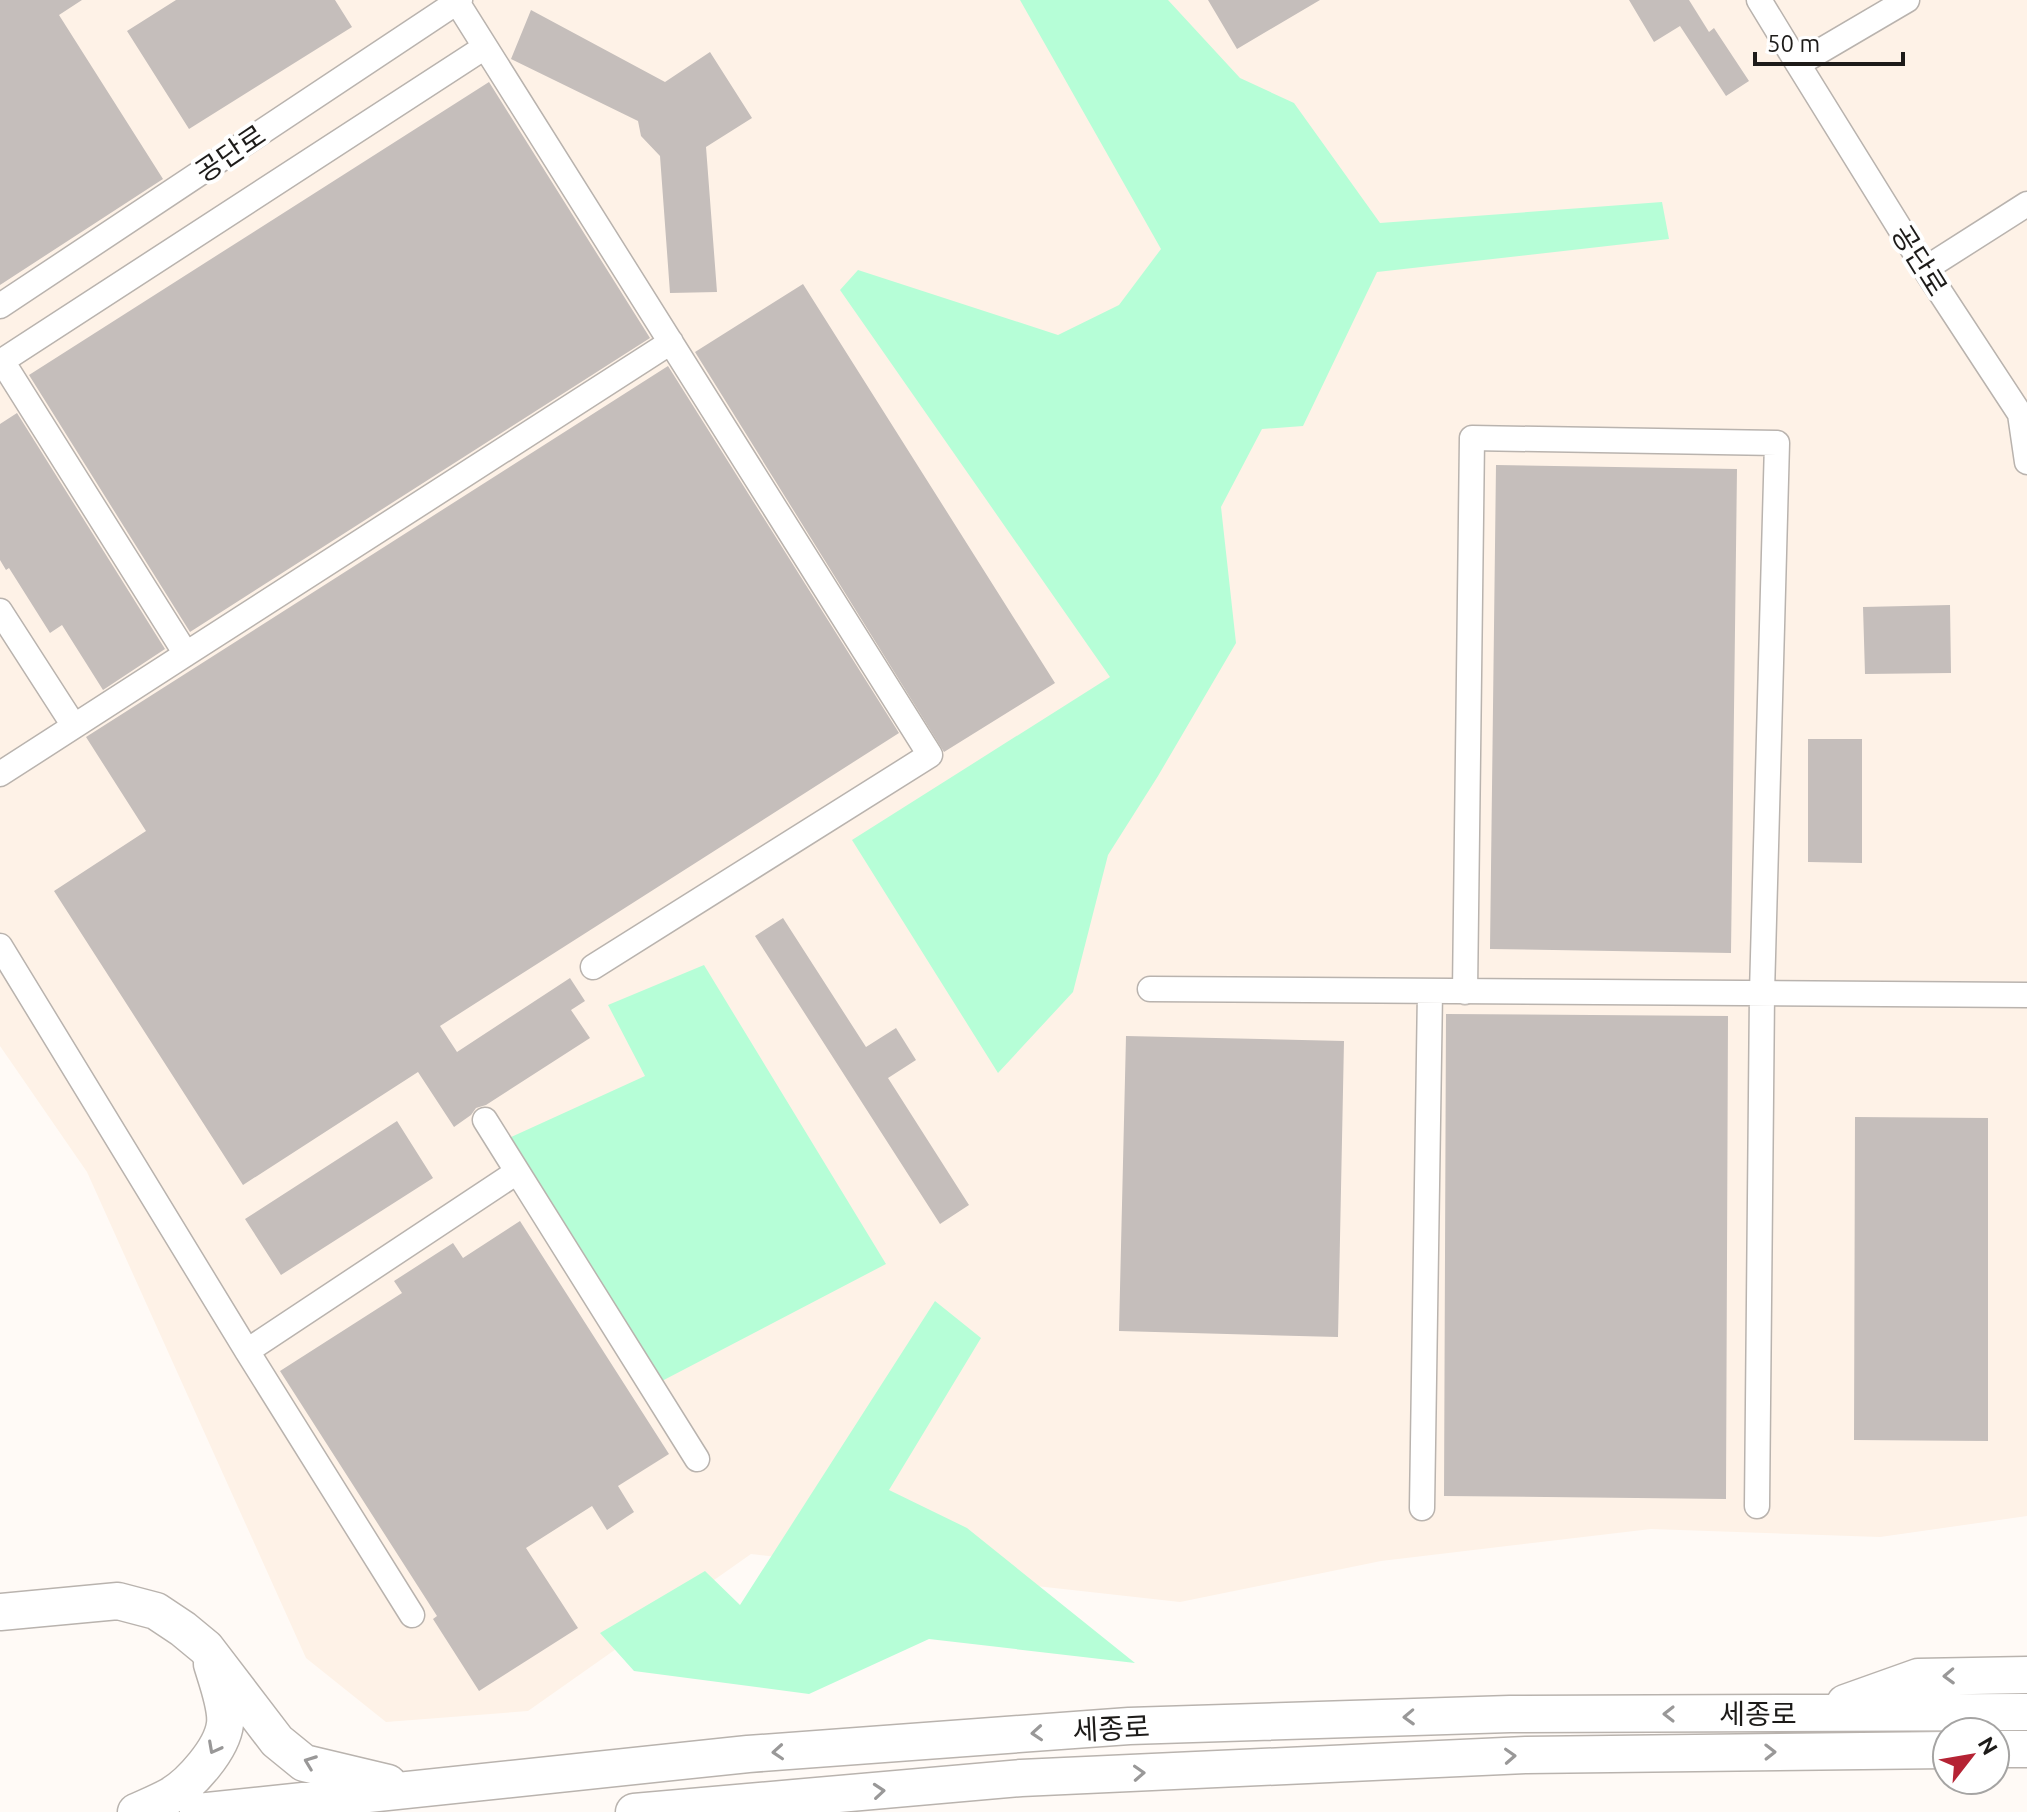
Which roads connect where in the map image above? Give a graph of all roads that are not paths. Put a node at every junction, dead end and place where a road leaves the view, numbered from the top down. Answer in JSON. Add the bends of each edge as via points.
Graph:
{"nodes":[{"id":1,"x":1759,"y":0,"type":"edge"},
{"id":2,"x":1907,"y":0,"type":"edge"},
{"id":3,"x":459,"y":1,"type":"edge"},
{"id":4,"x":485,"y":47,"type":"junction"},
{"id":5,"x":1798,"y":64,"type":"junction"},
{"id":6,"x":2027,"y":204,"type":"edge"},
{"id":7,"x":1925,"y":269,"type":"junction"},
{"id":8,"x":0,"y":306,"type":"edge"},
{"id":9,"x":671,"y":342,"type":"junction"},
{"id":10,"x":2027,"y":462,"type":"edge"},
{"id":11,"x":0,"y":611,"type":"edge"},
{"id":12,"x":186,"y":654,"type":"junction"},
{"id":13,"x":74,"y":726,"type":"junction"},
{"id":14,"x":0,"y":774,"type":"edge"},
{"id":15,"x":0,"y":946,"type":"edge"},
{"id":16,"x":593,"y":967,"type":"dead end"},
{"id":17,"x":1150,"y":989,"type":"dead end"},
{"id":18,"x":1430,"y":991,"type":"junction"},
{"id":19,"x":1465,"y":992,"type":"junction"},
{"id":20,"x":1762,"y":993,"type":"junction"},
{"id":21,"x":2027,"y":995,"type":"edge"},
{"id":22,"x":485,"y":1120,"type":"dead end"},
{"id":23,"x":517,"y":1172,"type":"junction"},
{"id":24,"x":247,"y":1351,"type":"junction"},
{"id":25,"x":697,"y":1459,"type":"dead end"},
{"id":26,"x":1757,"y":1506,"type":"dead end"},
{"id":27,"x":1422,"y":1508,"type":"dead end"},
{"id":28,"x":0,"y":1612,"type":"edge"},
{"id":29,"x":412,"y":1615,"type":"dead end"},
{"id":30,"x":206,"y":1648,"type":"junction"},
{"id":31,"x":2027,"y":1675,"type":"edge"},
{"id":32,"x":2027,"y":1712,"type":"edge"},
{"id":33,"x":1812,"y":1713,"type":"junction"},
{"id":34,"x":1931,"y":1750,"type":"edge"},
{"id":35,"x":412,"y":1790,"type":"junction"},
{"id":36,"x":136,"y":1812,"type":"edge"},
{"id":37,"x":198,"y":1812,"type":"edge"},
{"id":38,"x":634,"y":1812,"type":"edge"}],
"edges":[{"from":1,"to":5,"type":"street","name":"공단로"},
{"from":2,"to":5,"type":"street"},
{"from":3,"to":4,"type":"street"},
{"from":3,"to":8,"type":"street","name":"공단로"},
{"from":4,"to":9,"type":"street"},
{"from":4,"to":12,"type":"street","via":[[2,361]]},
{"from":5,"to":7,"type":"street","name":"공단로"},
{"from":6,"to":7,"type":"street"},
{"from":7,"to":10,"type":"street","name":"공단로","via":[[2020,414]]},
{"from":9,"to":12,"type":"street"},
{"from":9,"to":16,"type":"street","via":[[930,755]]},
{"from":11,"to":13,"type":"street"},
{"from":12,"to":13,"type":"street"},
{"from":13,"to":14,"type":"street"},
{"from":15,"to":24,"type":"street"},
{"from":17,"to":18,"type":"street"},
{"from":18,"to":19,"type":"street"},
{"from":18,"to":27,"type":"street"},
{"from":19,"to":20,"type":"street"},
{"from":19,"to":20,"type":"street","via":[[1472,438],[1777,443]]},
{"from":20,"to":21,"type":"street"},
{"from":20,"to":26,"type":"street"},
{"from":22,"to":23,"type":"street"},
{"from":23,"to":24,"type":"street"},
{"from":23,"to":25,"type":"street"},
{"from":24,"to":29,"type":"street"},
{"from":28,"to":30,"type":"highway","via":[[118,1601],[156,1611]]},
{"from":35,"to":30,"type":"highway","one_way":true,"via":[[304,1763],[277,1741]]},
{"from":30,"to":36,"type":"highway","one_way":true,"via":[[225,1725],[215,1751],[172,1796]]},
{"from":31,"to":33,"type":"highway","one_way":true,"via":[[1918,1677]]},
{"from":32,"to":33,"type":"highway","name":"세종로"},
{"from":33,"to":35,"type":"highway","name":"세종로","one_way":true,"via":[[1510,1714],[1129,1726],[748,1754]]},
{"from":38,"to":34,"type":"highway","name":"세종로","one_way":true,"via":[[1021,1778],[1526,1755]]},
{"from":35,"to":37,"type":"highway","name":"세종로"}]}
